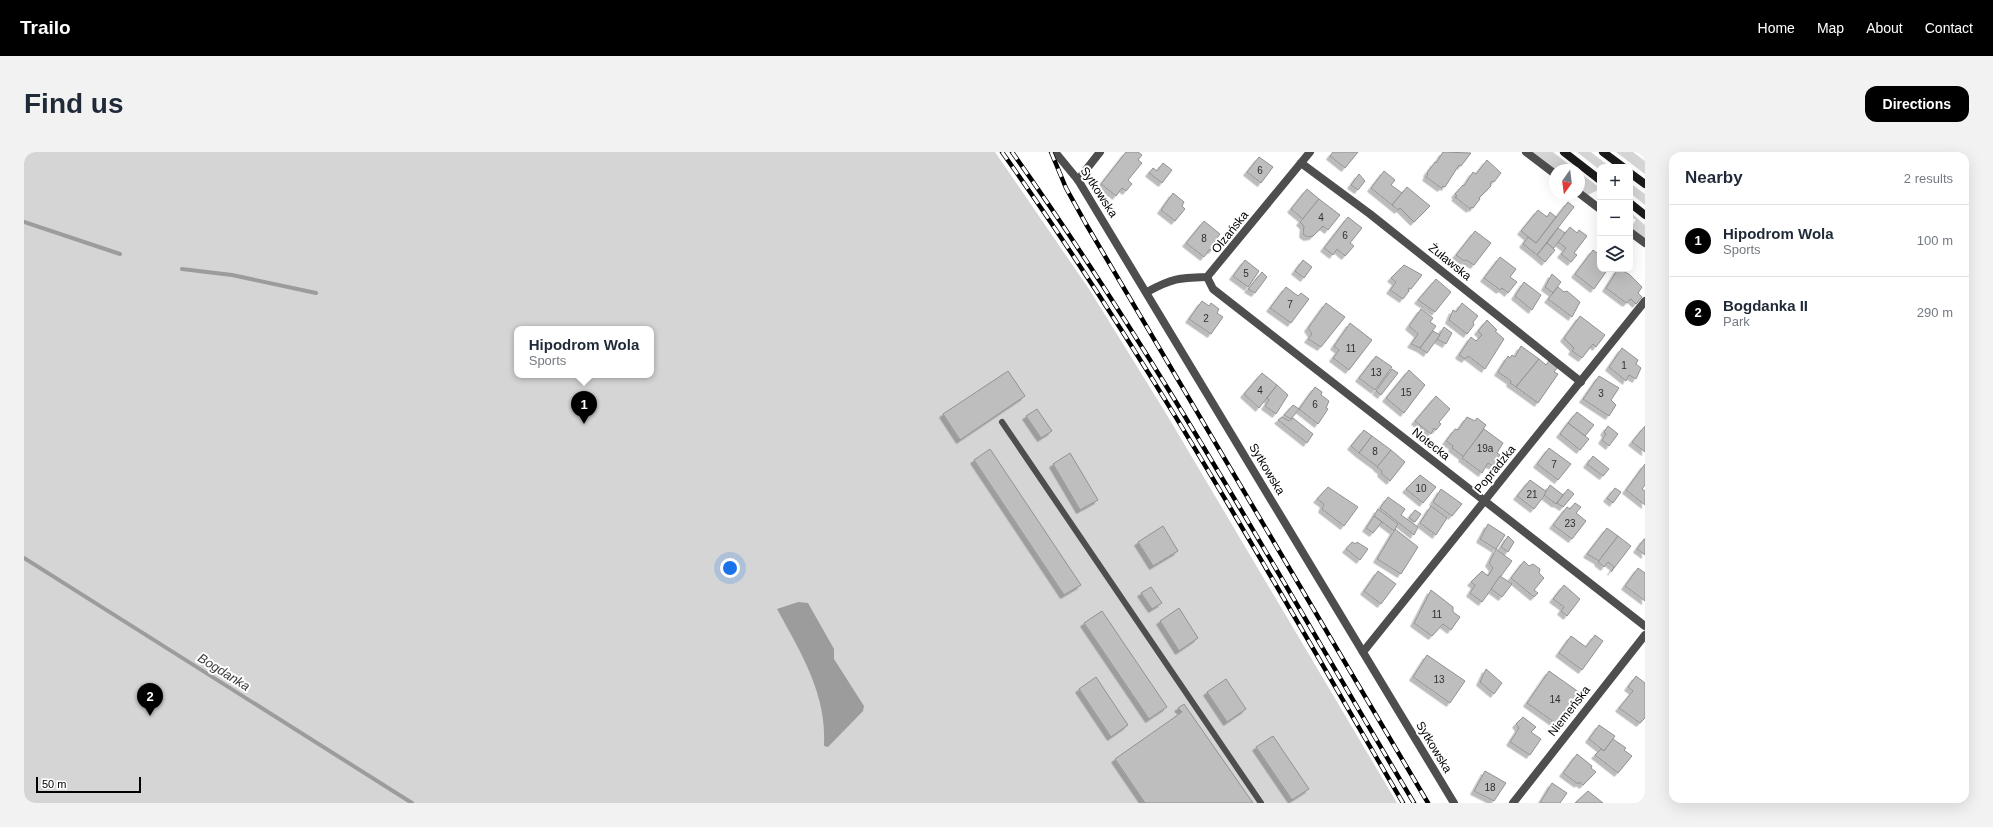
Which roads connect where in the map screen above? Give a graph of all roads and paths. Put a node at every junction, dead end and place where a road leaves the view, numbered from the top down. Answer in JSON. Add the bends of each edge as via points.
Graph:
{"nodes":[{"id":1,"x":1055,"y":152,"type":"edge"},
{"id":2,"x":1100,"y":152,"type":"edge"},
{"id":3,"x":1310,"y":152,"type":"edge"},
{"id":4,"x":1526,"y":152,"type":"edge"},
{"id":5,"x":1564,"y":152,"type":"edge"},
{"id":6,"x":1604,"y":152,"type":"edge"},
{"id":7,"x":1301,"y":163,"type":"junction"},
{"id":8,"x":1619,"y":164,"type":"edge"},
{"id":9,"x":1549,"y":169,"type":"edge"},
{"id":10,"x":1633,"y":175,"type":"edge"},
{"id":11,"x":1597,"y":178,"type":"edge"},
{"id":12,"x":1078,"y":180,"type":"junction"},
{"id":13,"x":1645,"y":184,"type":"edge"},
{"id":14,"x":1585,"y":198,"type":"edge"},
{"id":15,"x":1633,"y":205,"type":"edge"},
{"id":16,"x":1597,"y":207,"type":"edge"},
{"id":17,"x":1645,"y":215,"type":"edge"},
{"id":18,"x":1633,"y":234,"type":"edge"},
{"id":19,"x":1645,"y":243,"type":"edge"},
{"id":20,"x":1208,"y":277,"type":"junction"},
{"id":21,"x":1147,"y":292,"type":"junction"},
{"id":22,"x":1645,"y":301,"type":"edge"},
{"id":23,"x":1581,"y":382,"type":"junction"},
{"id":24,"x":1002,"y":422,"type":"dead end"},
{"id":25,"x":1484,"y":501,"type":"junction"},
{"id":26,"x":1645,"y":626,"type":"edge"},
{"id":27,"x":1645,"y":635,"type":"edge"},
{"id":28,"x":1363,"y":652,"type":"junction"},
{"id":29,"x":1261,"y":803,"type":"edge"},
{"id":30,"x":1454,"y":803,"type":"edge"},
{"id":31,"x":1512,"y":803,"type":"edge"}],
"edges":[{"from":1,"to":12,"type":"street","name":"Sytkowska"},
{"from":2,"to":12,"type":"street"},
{"from":3,"to":7,"type":"street","name":"Olzańska"},
{"from":4,"to":9,"type":"street"},
{"from":5,"to":11,"type":"main road"},
{"from":6,"to":8,"type":"main road"},
{"from":7,"to":20,"type":"street","name":"Olzańska"},
{"from":7,"to":23,"type":"street","name":"Żuławska","via":[[1370,214]]},
{"from":10,"to":13,"type":"main road"},
{"from":12,"to":21,"type":"street","name":"Sytkowska"},
{"from":14,"to":16,"type":"street"},
{"from":15,"to":17,"type":"main road"},
{"from":18,"to":19,"type":"street"},
{"from":20,"to":21,"type":"street","via":[[1185,277],[1167,281]]},
{"from":20,"to":25,"type":"street","name":"Notecka","via":[[1213,289]]},
{"from":21,"to":28,"type":"street","name":"Sytkowska"},
{"from":22,"to":23,"type":"street","name":"Popradzka"},
{"from":23,"to":25,"type":"street","name":"Popradzka"},
{"from":24,"to":29,"type":"lane"},
{"from":25,"to":26,"type":"street","name":"Notecka"},
{"from":25,"to":28,"type":"street","name":"Popradzka"},
{"from":27,"to":31,"type":"street","name":"Niemeńska"},
{"from":28,"to":30,"type":"street","name":"Sytkowska"}]}
